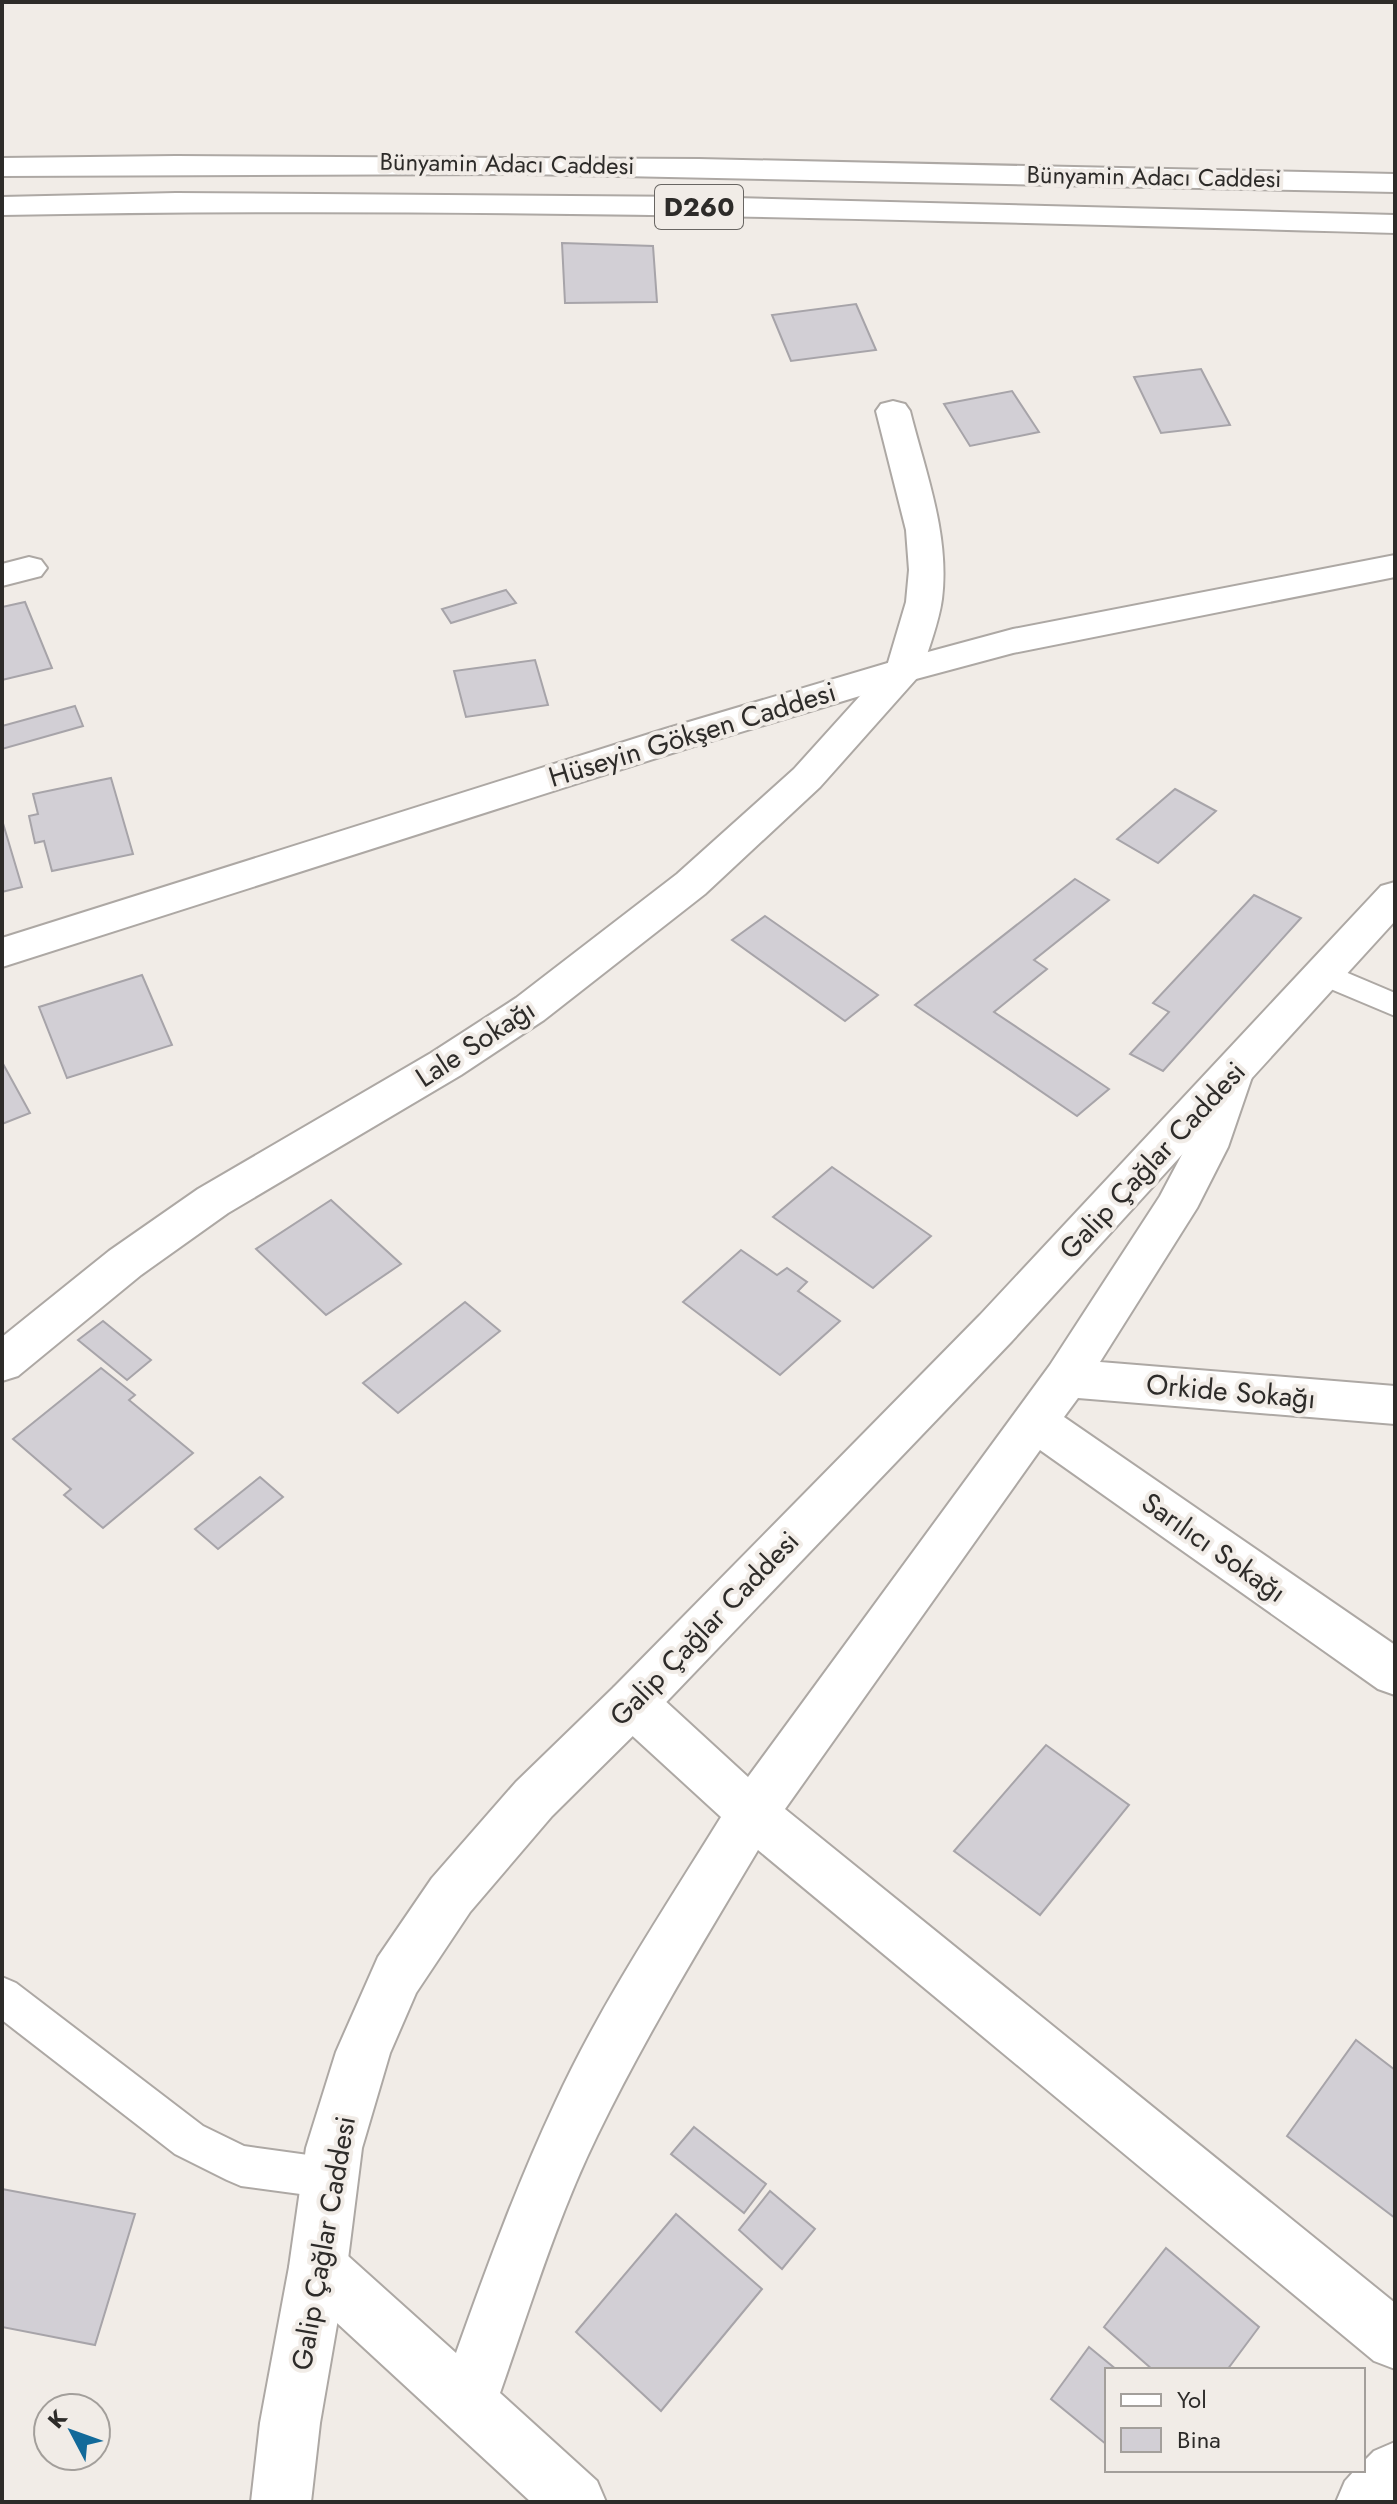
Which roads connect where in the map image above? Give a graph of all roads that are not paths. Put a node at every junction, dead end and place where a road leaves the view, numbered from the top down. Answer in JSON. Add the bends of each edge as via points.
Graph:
{"nodes":[{"id":1,"x":2,"y":167,"type":"edge"},
{"id":2,"x":1395,"y":183,"type":"edge"},
{"id":3,"x":2,"y":206,"type":"edge"},
{"id":4,"x":1395,"y":224,"type":"edge"},
{"id":5,"x":893,"y":411,"type":"dead end"},
{"id":6,"x":1395,"y":566,"type":"edge"},
{"id":7,"x":904,"y":670,"type":"junction"},
{"id":8,"x":1395,"y":896,"type":"edge"},
{"id":9,"x":2,"y":953,"type":"edge"},
{"id":10,"x":1324,"y":974,"type":"junction"},
{"id":11,"x":1395,"y":1005,"type":"edge"},
{"id":12,"x":1232,"y":1074,"type":"junction"},
{"id":13,"x":2,"y":1363,"type":"edge"},
{"id":14,"x":1066,"y":1378,"type":"junction"},
{"id":15,"x":1395,"y":1405,"type":"edge"},
{"id":16,"x":1034,"y":1421,"type":"junction"},
{"id":17,"x":1395,"y":1673,"type":"edge"},
{"id":18,"x":632,"y":1703,"type":"junction"},
{"id":19,"x":752,"y":1813,"type":"junction"},
{"id":20,"x":2,"y":1996,"type":"edge"},
{"id":21,"x":330,"y":2178,"type":"junction"},
{"id":22,"x":318,"y":2267,"type":"junction"},
{"id":23,"x":1395,"y":2340,"type":"edge"},
{"id":24,"x":468,"y":2401,"type":"junction"},
{"id":25,"x":1395,"y":2472,"type":"edge"},
{"id":26,"x":281,"y":2502,"type":"edge"},
{"id":27,"x":576,"y":2502,"type":"edge"},
{"id":28,"x":1366,"y":2502,"type":"edge"}],
"edges":[{"from":1,"to":2,"type":"street","name":"Bünyamin Adacı Caddesi","number":"D260","via":[[537,164]]},
{"from":3,"to":4,"type":"street","number":"D260","via":[[514,204]]},
{"from":5,"to":7,"type":"street","via":[[923,530],[927,570],[924,602]]},
{"from":6,"to":7,"type":"street","name":"Hüseyin Gökşen Caddesi","via":[[1028,638]]},
{"from":7,"to":9,"type":"street","name":"Hüseyin Gökşen Caddesi"},
{"from":7,"to":13,"type":"street","name":"Lale Sokağı","via":[[807,778],[607,952],[446,1064],[213,1201],[125,1263]]},
{"from":8,"to":10,"type":"street","name":"Galip Çağlar Caddesi"},
{"from":10,"to":11,"type":"lane"},
{"from":10,"to":12,"type":"street","name":"Galip Çağlar Caddesi"},
{"from":12,"to":14,"type":"street","via":[[1207,1147],[1175,1208]]},
{"from":12,"to":18,"type":"street","name":"Galip Çağlar Caddesi","via":[[996,1328]]},
{"from":14,"to":15,"type":"street","name":"Orkide Sokağı"},
{"from":14,"to":16,"type":"street"},
{"from":16,"to":17,"type":"street","name":"Sarılıcı Sokağı"},
{"from":16,"to":19,"type":"street"},
{"from":18,"to":19,"type":"street"},
{"from":18,"to":21,"type":"street","name":"Galip Çağlar Caddesi","via":[[534,1799],[451,1895],[397,1975],[363,2052]]},
{"from":19,"to":23,"type":"street"},
{"from":19,"to":24,"type":"street","via":[[641,1995],[575,2121],[522,2248]]},
{"from":20,"to":21,"type":"lane","via":[[189,2140],[241,2166]]},
{"from":21,"to":22,"type":"street","name":"Galip Çağlar Caddesi"},
{"from":22,"to":24,"type":"street"},
{"from":22,"to":26,"type":"street","name":"Galip Çağlar Caddesi"},
{"from":24,"to":27,"type":"street"},
{"from":25,"to":28,"type":"street"}]}
